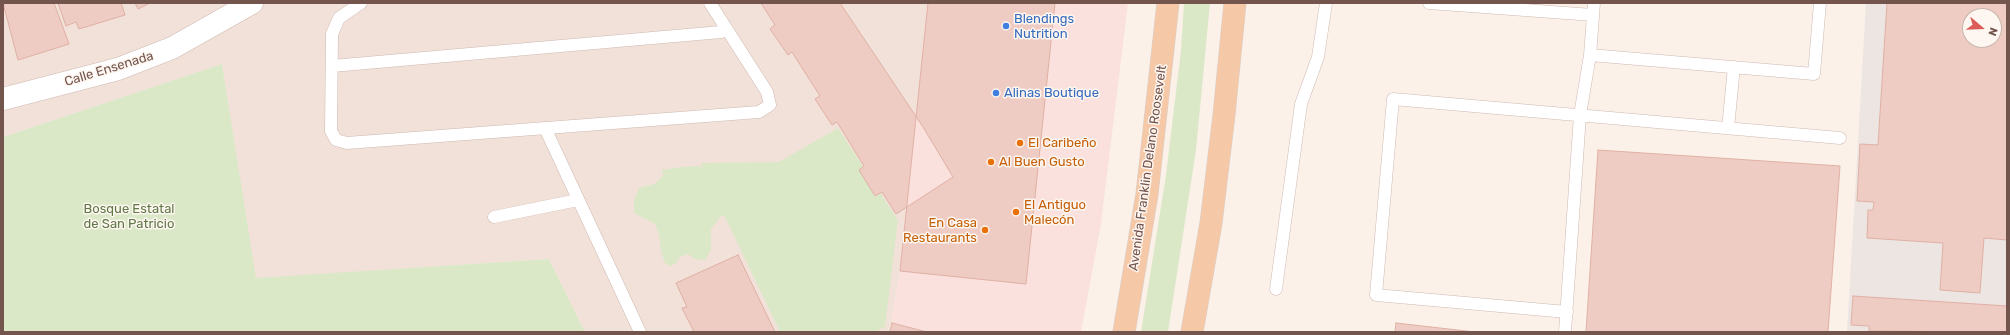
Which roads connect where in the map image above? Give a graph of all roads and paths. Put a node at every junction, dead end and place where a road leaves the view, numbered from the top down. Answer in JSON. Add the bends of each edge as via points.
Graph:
{"nodes":[{"id":1,"x":252,"y":3,"type":"edge"},
{"id":2,"x":361,"y":3,"type":"edge"},
{"id":3,"x":710,"y":3,"type":"edge"},
{"id":4,"x":1168,"y":3,"type":"edge"},
{"id":5,"x":1235,"y":3,"type":"edge"},
{"id":6,"x":1326,"y":3,"type":"edge"},
{"id":7,"x":1429,"y":3,"type":"edge"},
{"id":8,"x":1594,"y":3,"type":"edge"},
{"id":9,"x":1820,"y":3,"type":"edge"},
{"id":10,"x":1593,"y":15,"type":"junction"},
{"id":11,"x":726,"y":28,"type":"junction"},
{"id":12,"x":1590,"y":55,"type":"junction"},
{"id":13,"x":332,"y":66,"type":"junction"},
{"id":14,"x":1734,"y":67,"type":"junction"},
{"id":15,"x":3,"y":99,"type":"edge"},
{"id":16,"x":1580,"y":115,"type":"junction"},
{"id":17,"x":545,"y":128,"type":"junction"},
{"id":18,"x":1728,"y":128,"type":"junction"},
{"id":19,"x":1840,"y":138,"type":"dead end"},
{"id":20,"x":578,"y":200,"type":"junction"},
{"id":21,"x":494,"y":217,"type":"dead end"},
{"id":22,"x":1276,"y":289,"type":"dead end"},
{"id":23,"x":1566,"y":312,"type":"junction"},
{"id":24,"x":640,"y":332,"type":"edge"},
{"id":25,"x":1124,"y":332,"type":"edge"},
{"id":26,"x":1192,"y":332,"type":"edge"},
{"id":27,"x":1565,"y":332,"type":"edge"}],
"edges":[{"from":1,"to":15,"type":"street","name":"Calle Ensenada","via":[[172,48],[118,69]]},
{"from":2,"to":13,"type":"lane","via":[[339,18],[332,34]]},
{"from":3,"to":11,"type":"lane"},
{"from":4,"to":25,"type":"main road","name":"Avenida Franklin Delano Roosevelt","via":[[1147,194]]},
{"from":5,"to":26,"type":"main road","via":[[1211,223]]},
{"from":6,"to":22,"type":"lane","via":[[1318,57],[1301,104]]},
{"from":7,"to":10,"type":"lane"},
{"from":8,"to":10,"type":"lane"},
{"from":9,"to":14,"type":"lane","via":[[1814,74]]},
{"from":10,"to":12,"type":"lane"},
{"from":11,"to":13,"type":"lane","via":[[721,32]]},
{"from":11,"to":17,"type":"lane","via":[[767,92],[770,105],[759,112]]},
{"from":12,"to":14,"type":"lane"},
{"from":12,"to":16,"type":"lane"},
{"from":13,"to":17,"type":"lane","via":[[331,131],[336,140],[347,143]]},
{"from":14,"to":18,"type":"lane"},
{"from":16,"to":18,"type":"lane"},
{"from":16,"to":23,"type":"lane"},
{"from":16,"to":23,"type":"lane","via":[[1393,99],[1376,295]]},
{"from":17,"to":20,"type":"lane"},
{"from":18,"to":19,"type":"lane"},
{"from":20,"to":21,"type":"lane"},
{"from":20,"to":24,"type":"lane"},
{"from":23,"to":27,"type":"lane"}]}
